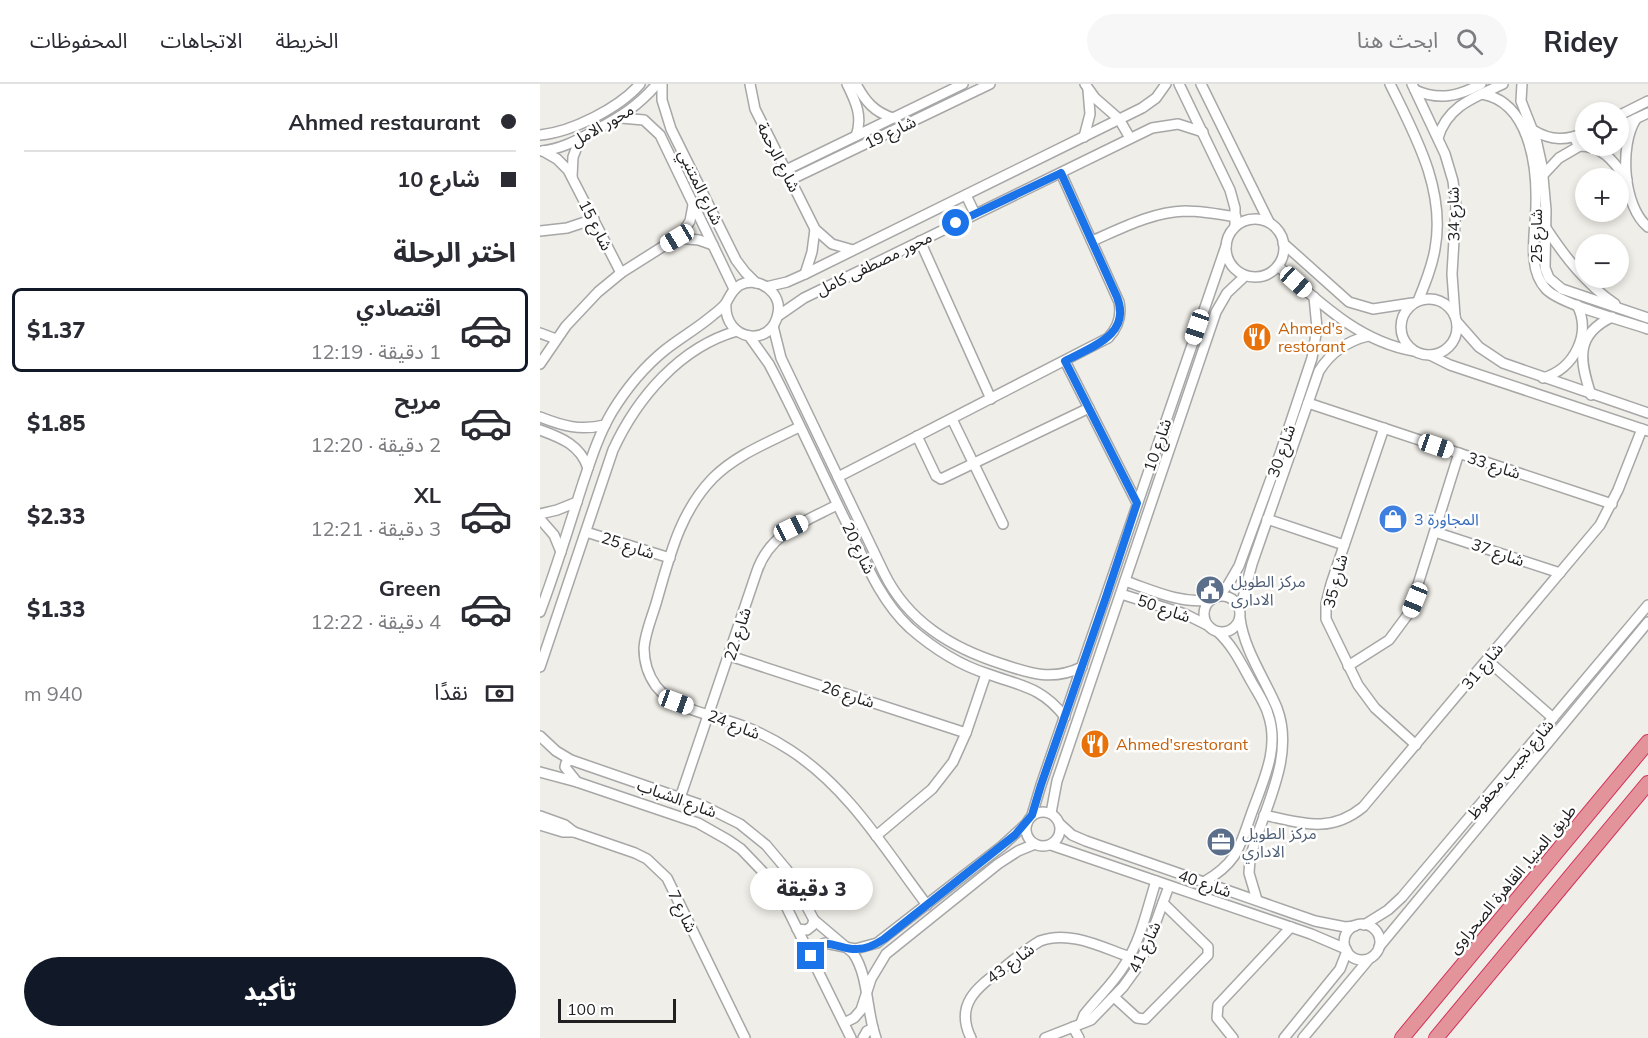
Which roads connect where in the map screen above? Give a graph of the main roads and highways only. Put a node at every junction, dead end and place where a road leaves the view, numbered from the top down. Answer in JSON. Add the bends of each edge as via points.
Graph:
{"nodes":[{"id":1,"x":1648,"y":742,"type":"edge"},
{"id":2,"x":1648,"y":783,"type":"edge"},
{"id":3,"x":1402,"y":1038,"type":"edge"},
{"id":4,"x":1436,"y":1038,"type":"edge"}],
"edges":[{"from":1,"to":3,"type":"highway","name":"طريق المنيا, القاهرة الصحراوى"},
{"from":2,"to":4,"type":"highway"}]}
